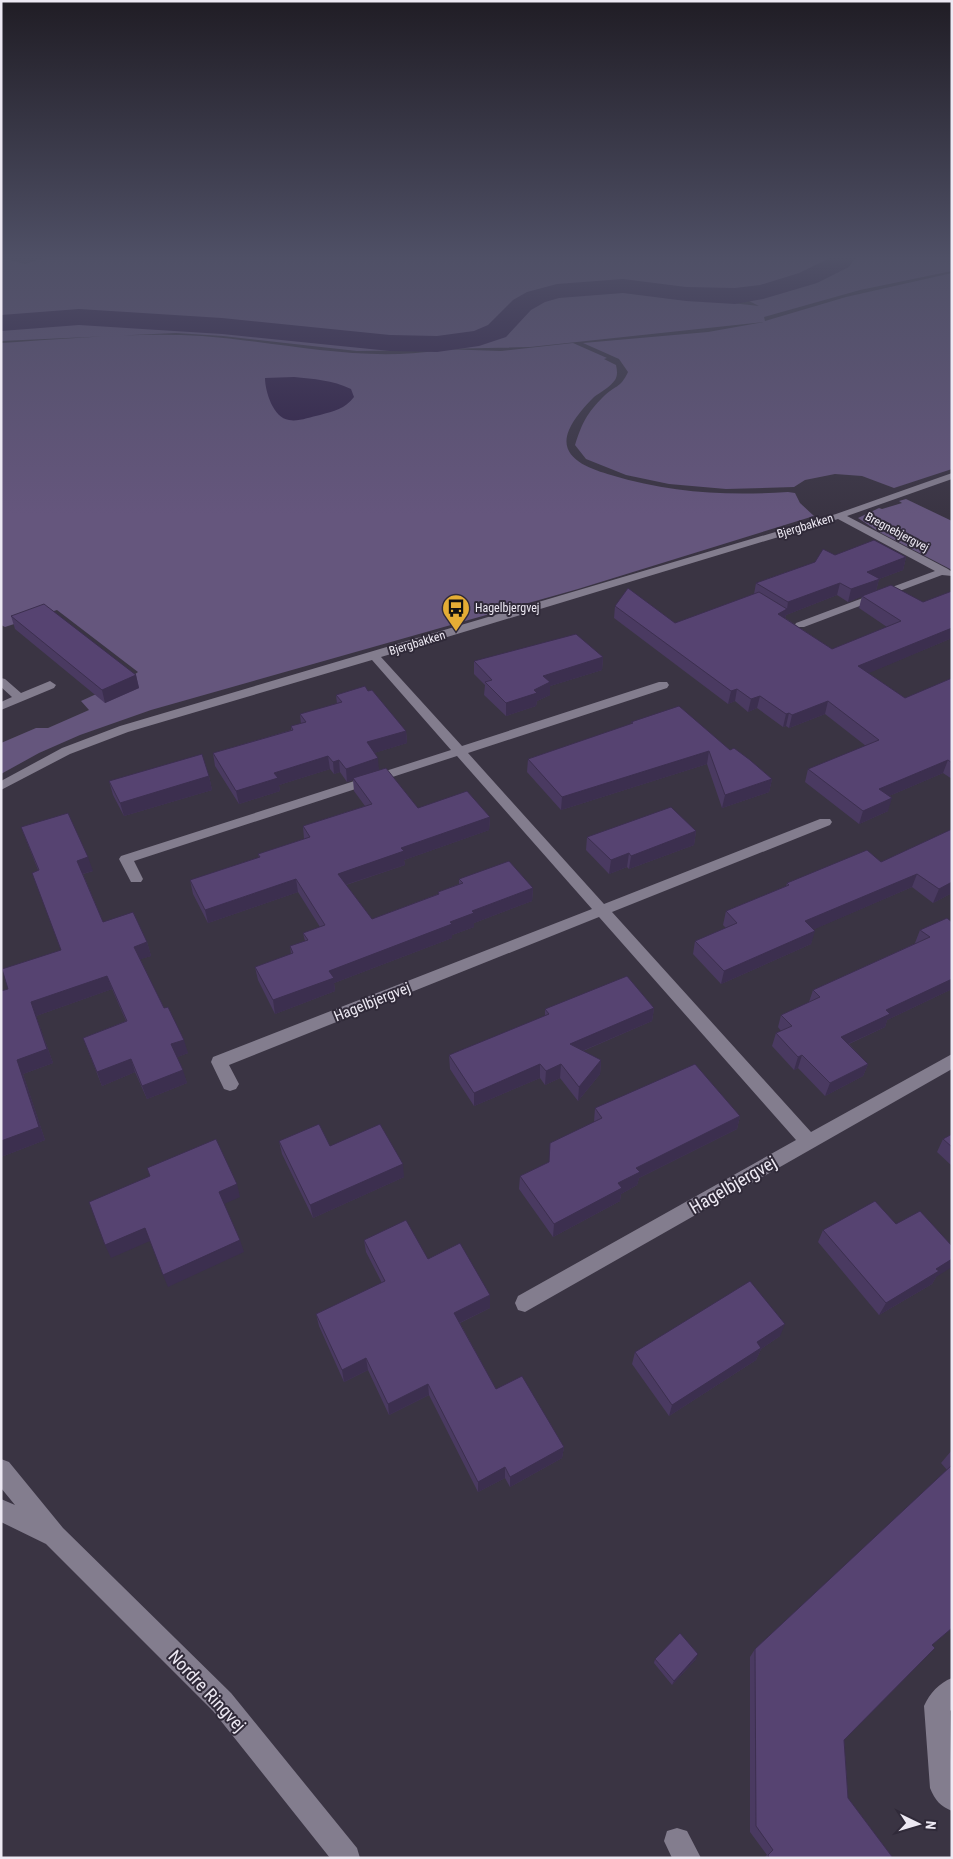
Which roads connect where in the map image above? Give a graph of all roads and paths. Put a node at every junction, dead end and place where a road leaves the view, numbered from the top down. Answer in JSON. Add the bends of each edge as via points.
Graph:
{"nodes":[{"id":1,"x":952,"y":476,"type":"edge"},
{"id":2,"x":839,"y":516,"type":"junction"},
{"id":3,"x":948,"y":573,"type":"edge"},
{"id":4,"x":800,"y":625,"type":"dead end"},
{"id":5,"x":374,"y":656,"type":"junction"},
{"id":6,"x":1,"y":681,"type":"edge"},
{"id":7,"x":50,"y":685,"type":"dead end"},
{"id":8,"x":663,"y":686,"type":"dead end"},
{"id":9,"x":20,"y":698,"type":"junction"},
{"id":10,"x":1,"y":706,"type":"edge"},
{"id":11,"x":459,"y":751,"type":"junction"},
{"id":12,"x":1,"y":786,"type":"edge"},
{"id":13,"x":825,"y":822,"type":"dead end"},
{"id":14,"x":136,"y":879,"type":"dead end"},
{"id":15,"x":602,"y":911,"type":"junction"},
{"id":16,"x":952,"y":1061,"type":"edge"},
{"id":17,"x":230,"y":1084,"type":"dead end"},
{"id":18,"x":809,"y":1142,"type":"junction"},
{"id":19,"x":526,"y":1303,"type":"dead end"},
{"id":20,"x":1,"y":1470,"type":"edge"},
{"id":21,"x":1,"y":1510,"type":"edge"},
{"id":22,"x":55,"y":1536,"type":"junction"},
{"id":23,"x":952,"y":1690,"type":"edge"},
{"id":24,"x":952,"y":1798,"type":"edge"},
{"id":25,"x":347,"y":1858,"type":"edge"}],
"edges":[{"from":1,"to":2,"type":"street","name":"Bjergbakken"},
{"from":2,"to":3,"type":"street","name":"Bregnebjergvej"},
{"from":2,"to":5,"type":"street","name":"Bjergbakken"},
{"from":3,"to":4,"type":"street","name":"Bregnebjergvej"},
{"from":5,"to":11,"type":"street"},
{"from":5,"to":12,"type":"street","name":"Bjergbakken","via":[[124,729],[66,752]]},
{"from":6,"to":9,"type":"street"},
{"from":7,"to":9,"type":"street"},
{"from":8,"to":11,"type":"street"},
{"from":9,"to":10,"type":"street"},
{"from":11,"to":14,"type":"street","via":[[126,858]]},
{"from":11,"to":15,"type":"street"},
{"from":13,"to":15,"type":"street","name":"Hagelbjergvej"},
{"from":15,"to":17,"type":"street","name":"Hagelbjergvej","via":[[220,1062]]},
{"from":15,"to":18,"type":"street"},
{"from":16,"to":18,"type":"street","name":"Hagelbjergvej"},
{"from":18,"to":19,"type":"street","name":"Hagelbjergvej"},
{"from":20,"to":22,"type":"street","name":"Nordre Ringvej"},
{"from":21,"to":22,"type":"street","name":"Nordre Ringvej"},
{"from":22,"to":25,"type":"street","name":"Nordre Ringvej","via":[[222,1702]]},
{"from":23,"to":24,"type":"street","via":[[937,1706],[943,1788]]}]}
